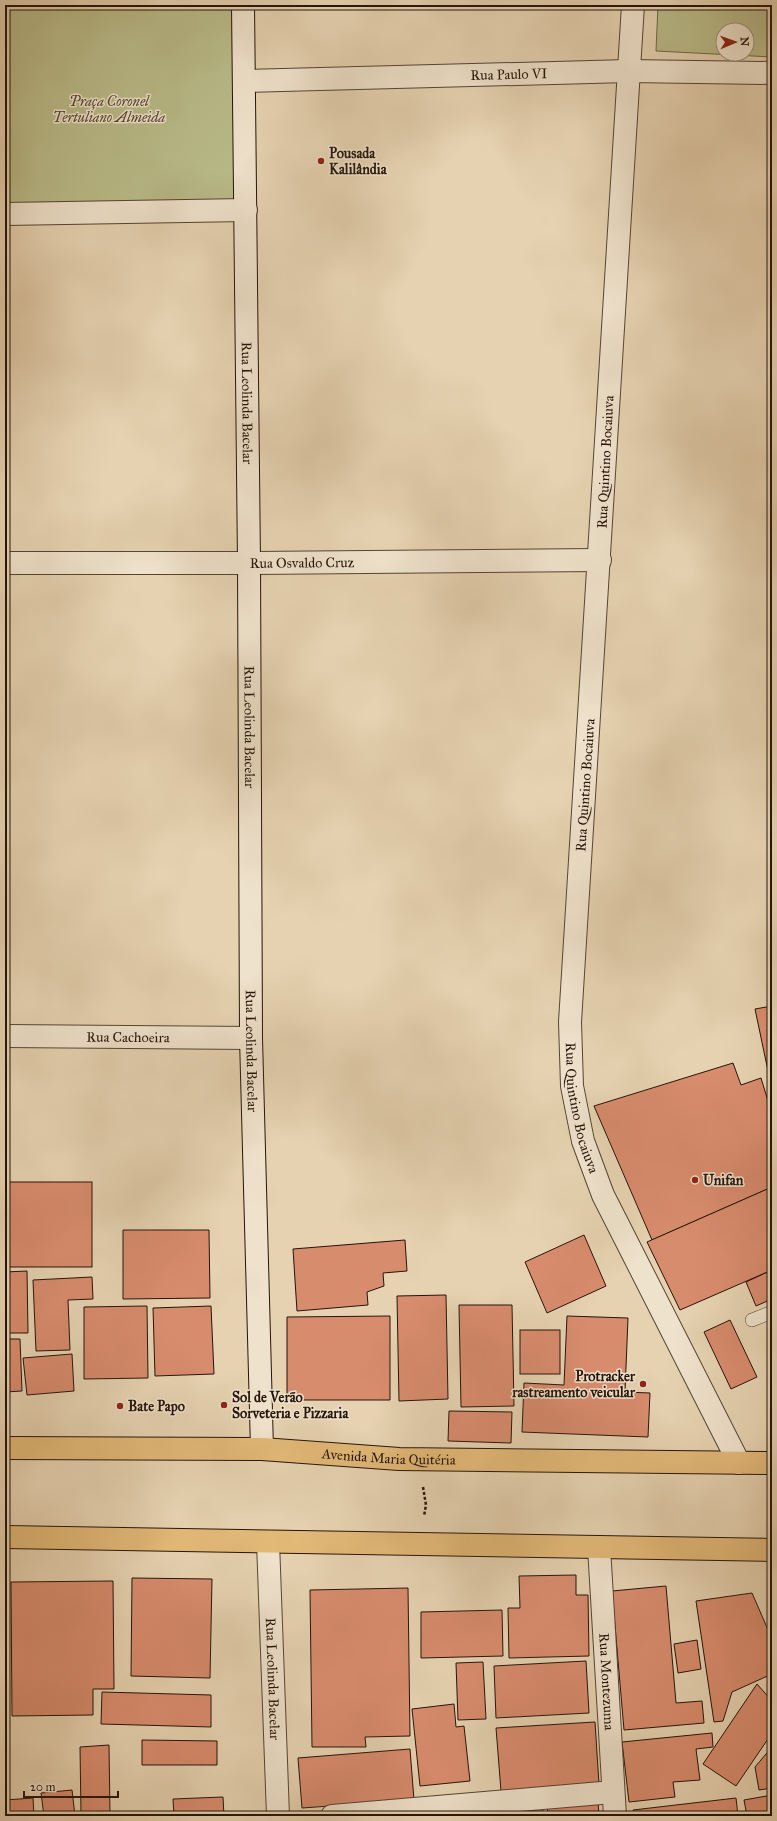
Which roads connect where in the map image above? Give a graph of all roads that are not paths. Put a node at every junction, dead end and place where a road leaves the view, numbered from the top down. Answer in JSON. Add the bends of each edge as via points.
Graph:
{"nodes":[{"id":1,"x":243,"y":5,"type":"edge"},
{"id":2,"x":633,"y":5,"type":"edge"},
{"id":3,"x":628,"y":71,"type":"junction"},
{"id":4,"x":772,"y":73,"type":"edge"},
{"id":5,"x":245,"y":82,"type":"junction"},
{"id":6,"x":246,"y":210,"type":"junction"},
{"id":7,"x":5,"y":214,"type":"edge"},
{"id":8,"x":600,"y":560,"type":"junction"},
{"id":9,"x":5,"y":563,"type":"edge"},
{"id":10,"x":249,"y":563,"type":"junction"},
{"id":11,"x":5,"y":1036,"type":"edge"},
{"id":12,"x":251,"y":1038,"type":"junction"},
{"id":13,"x":772,"y":1312,"type":"edge"},
{"id":14,"x":752,"y":1320,"type":"dead end"},
{"id":15,"x":5,"y":1448,"type":"edge"},
{"id":16,"x":262,"y":1449,"type":"junction"},
{"id":17,"x":739,"y":1463,"type":"junction"},
{"id":18,"x":772,"y":1463,"type":"edge"},
{"id":19,"x":5,"y":1537,"type":"edge"},
{"id":20,"x":268,"y":1542,"type":"junction"},
{"id":21,"x":599,"y":1547,"type":"junction"},
{"id":22,"x":772,"y":1550,"type":"edge"},
{"id":23,"x":613,"y":1792,"type":"junction"},
{"id":24,"x":278,"y":1816,"type":"edge"},
{"id":25,"x":332,"y":1816,"type":"edge"},
{"id":26,"x":615,"y":1816,"type":"edge"}],
"edges":[{"from":1,"to":5,"type":"street","name":"Rua Leolinda Bacelar"},
{"from":2,"to":3,"type":"street","name":"Rua Quintino Bocaiuva"},
{"from":3,"to":4,"type":"street","name":"Rua Paulo VI"},
{"from":3,"to":5,"type":"street","name":"Rua Paulo VI"},
{"from":3,"to":8,"type":"street","name":"Rua Quintino Bocaiuva"},
{"from":5,"to":6,"type":"street","name":"Rua Leolinda Bacelar"},
{"from":6,"to":7,"type":"street"},
{"from":6,"to":10,"type":"street","name":"Rua Leolinda Bacelar"},
{"from":8,"to":10,"type":"street","name":"Rua Osvaldo Cruz"},
{"from":8,"to":17,"type":"street","name":"Rua Quintino Bocaiuva","via":[[570,1022],[572,1086],[583,1141],[603,1195]]},
{"from":9,"to":10,"type":"street","name":"Rua Osvaldo Cruz"},
{"from":10,"to":12,"type":"street","name":"Rua Leolinda Bacelar"},
{"from":11,"to":12,"type":"street","name":"Rua Cachoeira"},
{"from":12,"to":16,"type":"street","name":"Rua Leolinda Bacelar"},
{"from":13,"to":14,"type":"lane"},
{"from":15,"to":16,"type":"main road","name":"Avenida Maria Quitéria"},
{"from":16,"to":17,"type":"main road","name":"Avenida Maria Quitéria","via":[[399,1459]]},
{"from":17,"to":18,"type":"main road","name":"Avenida Maria Quitéria"},
{"from":19,"to":20,"type":"main road"},
{"from":20,"to":21,"type":"main road"},
{"from":20,"to":24,"type":"street","name":"Rua Leolinda Bacelar"},
{"from":21,"to":22,"type":"main road"},
{"from":21,"to":23,"type":"street","name":"Rua Montezuma"},
{"from":23,"to":25,"type":"street"},
{"from":23,"to":26,"type":"street","name":"Rua Montezuma"}]}
